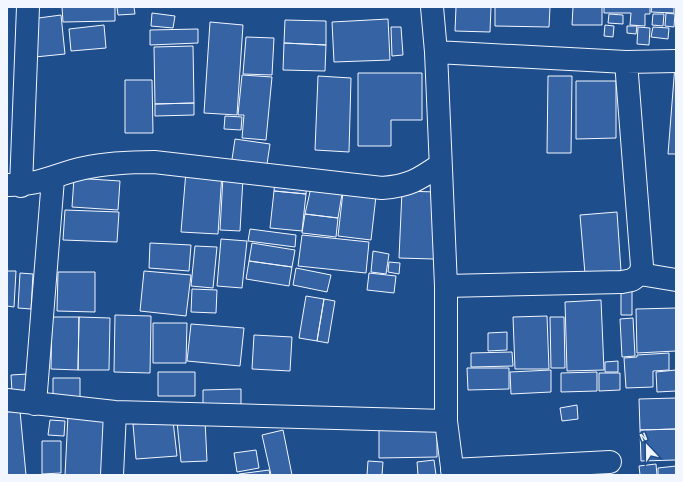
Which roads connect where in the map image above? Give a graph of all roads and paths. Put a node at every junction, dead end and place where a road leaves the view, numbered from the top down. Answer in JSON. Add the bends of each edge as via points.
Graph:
{"nodes":[{"id":1,"x":28,"y":7,"type":"edge"},
{"id":2,"x":432,"y":7,"type":"edge"},
{"id":3,"x":436,"y":52,"type":"junction"},
{"id":4,"x":676,"y":61,"type":"edge"},
{"id":5,"x":626,"y":62,"type":"junction"},
{"id":6,"x":440,"y":165,"type":"junction"},
{"id":7,"x":53,"y":178,"type":"junction"},
{"id":8,"x":14,"y":185,"type":"edge"},
{"id":9,"x":640,"y":274,"type":"junction"},
{"id":10,"x":676,"y":280,"type":"edge"},
{"id":11,"x":446,"y":286,"type":"junction"},
{"id":12,"x":7,"y":400,"type":"edge"},
{"id":13,"x":35,"y":404,"type":"junction"},
{"id":14,"x":115,"y":412,"type":"junction"},
{"id":15,"x":446,"y":421,"type":"junction"},
{"id":16,"x":610,"y":462,"type":"dead end"},
{"id":17,"x":452,"y":472,"type":"edge"},
{"id":18,"x":112,"y":475,"type":"edge"}],
"edges":[{"from":1,"to":8,"type":"street"},
{"from":2,"to":3,"type":"street"},
{"from":3,"to":5,"type":"street"},
{"from":3,"to":6,"type":"street"},
{"from":4,"to":5,"type":"street"},
{"from":5,"to":9,"type":"street","via":[[642,266]]},
{"from":6,"to":7,"type":"street","via":[[421,179],[402,186],[382,188],[154,162],[121,162],[83,168]]},
{"from":6,"to":11,"type":"street"},
{"from":7,"to":8,"type":"street"},
{"from":7,"to":13,"type":"street"},
{"from":9,"to":10,"type":"street"},
{"from":9,"to":11,"type":"street","via":[[632,280],[622,282]]},
{"from":11,"to":15,"type":"street"},
{"from":12,"to":13,"type":"street"},
{"from":13,"to":14,"type":"street"},
{"from":14,"to":15,"type":"street"},
{"from":14,"to":18,"type":"street"},
{"from":15,"to":17,"type":"street"},
{"from":16,"to":17,"type":"street"}]}
